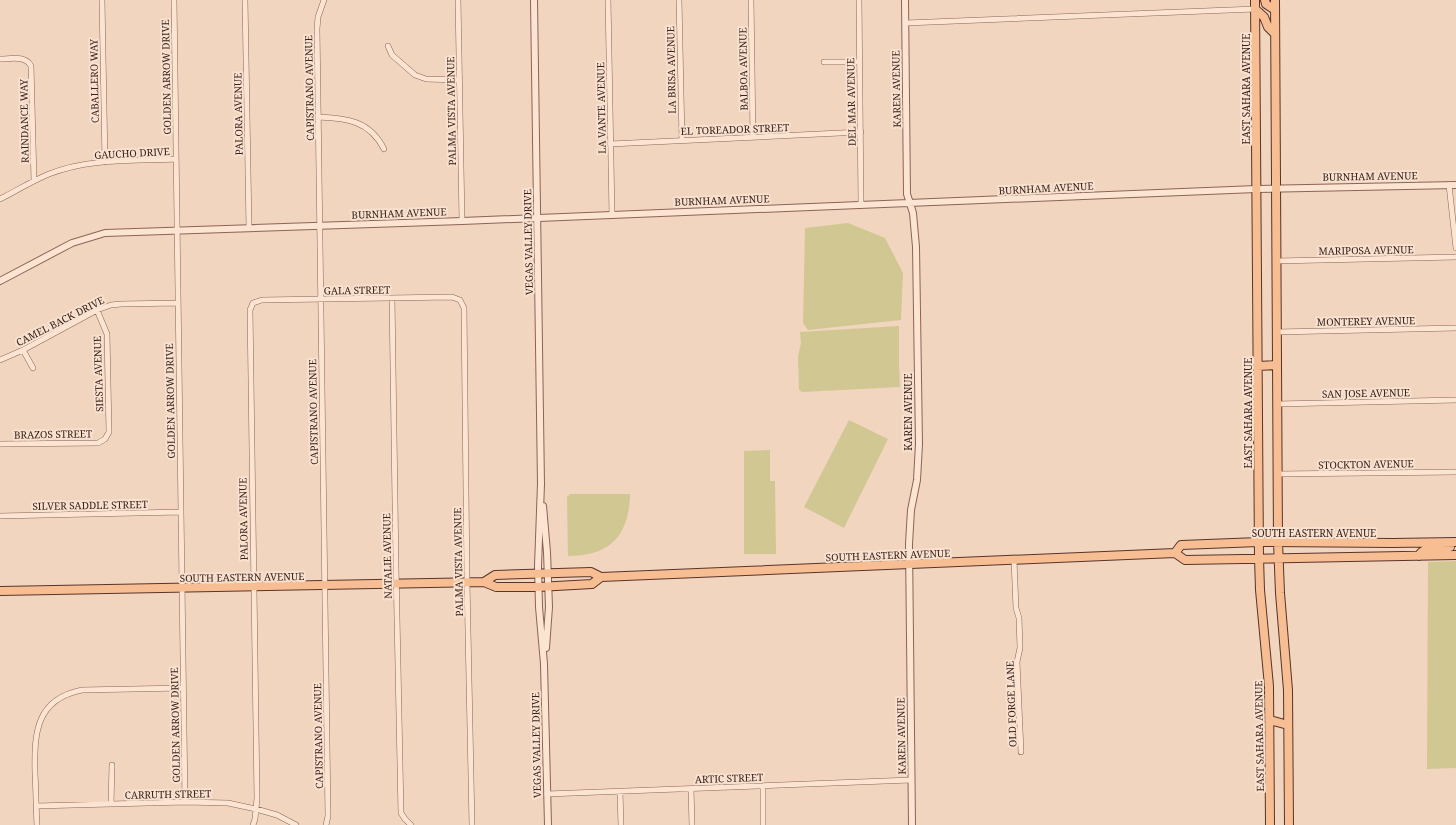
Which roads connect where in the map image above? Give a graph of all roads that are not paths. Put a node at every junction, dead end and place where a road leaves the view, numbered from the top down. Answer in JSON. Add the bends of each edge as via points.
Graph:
{"nodes":[{"id":1,"x":102,"y":0,"type":"edge"},
{"id":2,"x":174,"y":0,"type":"edge"},
{"id":3,"x":246,"y":0,"type":"edge"},
{"id":4,"x":324,"y":0,"type":"edge"},
{"id":5,"x":458,"y":0,"type":"edge"},
{"id":6,"x":534,"y":0,"type":"edge"},
{"id":7,"x":608,"y":0,"type":"edge"},
{"id":8,"x":679,"y":0,"type":"edge"},
{"id":9,"x":751,"y":0,"type":"edge"},
{"id":10,"x":858,"y":0,"type":"edge"},
{"id":11,"x":906,"y":0,"type":"edge"},
{"id":12,"x":1255,"y":0,"type":"edge"},
{"id":13,"x":1265,"y":0,"type":"edge"},
{"id":14,"x":1274,"y":0,"type":"edge"},
{"id":15,"x":1256,"y":9,"type":"junction"},
{"id":16,"x":1275,"y":10,"type":"junction"},
{"id":17,"x":906,"y":23,"type":"junction"},
{"id":18,"x":1274,"y":34,"type":"junction"},
{"id":19,"x":388,"y":46,"type":"dead end"},
{"id":20,"x":0,"y":59,"type":"edge"},
{"id":21,"x":824,"y":62,"type":"dead end"},
{"id":22,"x":859,"y":62,"type":"junction"},
{"id":23,"x":459,"y":80,"type":"junction"},
{"id":24,"x":318,"y":117,"type":"junction"},
{"id":25,"x":861,"y":132,"type":"junction"},
{"id":26,"x":753,"y":137,"type":"junction"},
{"id":27,"x":682,"y":140,"type":"junction"},
{"id":28,"x":610,"y":144,"type":"junction"},
{"id":29,"x":384,"y":149,"type":"dead end"},
{"id":30,"x":176,"y":159,"type":"junction"},
{"id":31,"x":105,"y":162,"type":"junction"},
{"id":32,"x":34,"y":181,"type":"junction"},
{"id":33,"x":1449,"y":185,"type":"junction"},
{"id":34,"x":1456,"y":185,"type":"edge"},
{"id":35,"x":1256,"y":188,"type":"junction"},
{"id":36,"x":1276,"y":188,"type":"junction"},
{"id":37,"x":0,"y":200,"type":"edge"},
{"id":38,"x":862,"y":204,"type":"junction"},
{"id":39,"x":910,"y":204,"type":"junction"},
{"id":40,"x":612,"y":215,"type":"junction"},
{"id":41,"x":538,"y":218,"type":"junction"},
{"id":42,"x":462,"y":221,"type":"junction"},
{"id":43,"x":320,"y":226,"type":"junction"},
{"id":44,"x":248,"y":228,"type":"junction"},
{"id":45,"x":177,"y":231,"type":"junction"},
{"id":46,"x":1456,"y":248,"type":"edge"},
{"id":47,"x":1456,"y":257,"type":"edge"},
{"id":48,"x":1276,"y":261,"type":"junction"},
{"id":49,"x":0,"y":281,"type":"edge"},
{"id":50,"x":392,"y":298,"type":"junction"},
{"id":51,"x":321,"y":299,"type":"junction"},
{"id":52,"x":460,"y":300,"type":"joint"},
{"id":53,"x":178,"y":303,"type":"junction"},
{"id":54,"x":253,"y":303,"type":"joint"},
{"id":55,"x":97,"y":310,"type":"junction"},
{"id":56,"x":1456,"y":328,"type":"edge"},
{"id":57,"x":1277,"y":332,"type":"junction"},
{"id":58,"x":23,"y":350,"type":"junction"},
{"id":59,"x":0,"y":360,"type":"edge"},
{"id":60,"x":1276,"y":365,"type":"junction"},
{"id":61,"x":1258,"y":366,"type":"junction"},
{"id":62,"x":33,"y":368,"type":"dead end"},
{"id":63,"x":1456,"y":400,"type":"edge"},
{"id":64,"x":1277,"y":404,"type":"junction"},
{"id":65,"x":105,"y":439,"type":"joint"},
{"id":66,"x":0,"y":444,"type":"edge"},
{"id":67,"x":1456,"y":472,"type":"edge"},
{"id":68,"x":1277,"y":474,"type":"junction"},
{"id":69,"x":541,"y":484,"type":"junction"},
{"id":70,"x":181,"y":512,"type":"junction"},
{"id":71,"x":0,"y":516,"type":"edge"},
{"id":72,"x":1259,"y":542,"type":"junction"},
{"id":73,"x":1278,"y":542,"type":"junction"},
{"id":74,"x":1456,"y":542,"type":"edge"},
{"id":75,"x":1456,"y":547,"type":"edge"},
{"id":76,"x":1175,"y":553,"type":"junction"},
{"id":77,"x":1456,"y":555,"type":"edge"},
{"id":78,"x":1419,"y":556,"type":"junction"},
{"id":79,"x":1259,"y":558,"type":"junction"},
{"id":80,"x":1278,"y":559,"type":"junction"},
{"id":81,"x":1014,"y":560,"type":"junction"},
{"id":82,"x":909,"y":564,"type":"junction"},
{"id":83,"x":538,"y":573,"type":"junction"},
{"id":84,"x":548,"y":573,"type":"junction"},
{"id":85,"x":601,"y":577,"type":"junction"},
{"id":86,"x":467,"y":582,"type":"junction"},
{"id":87,"x":484,"y":582,"type":"junction"},
{"id":88,"x":396,"y":583,"type":"junction"},
{"id":89,"x":325,"y":585,"type":"junction"},
{"id":90,"x":253,"y":586,"type":"junction"},
{"id":91,"x":548,"y":586,"type":"junction"},
{"id":92,"x":538,"y":587,"type":"junction"},
{"id":93,"x":182,"y":588,"type":"junction"},
{"id":94,"x":0,"y":591,"type":"edge"},
{"id":95,"x":544,"y":664,"type":"junction"},
{"id":96,"x":183,"y":688,"type":"junction"},
{"id":97,"x":1270,"y":720,"type":"junction"},
{"id":98,"x":1288,"y":725,"type":"junction"},
{"id":99,"x":1021,"y":752,"type":"dead end"},
{"id":100,"x":112,"y":765,"type":"dead end"},
{"id":101,"x":911,"y":780,"type":"junction"},
{"id":102,"x":763,"y":786,"type":"junction"},
{"id":103,"x":691,"y":789,"type":"junction"},
{"id":104,"x":620,"y":792,"type":"junction"},
{"id":105,"x":547,"y":794,"type":"junction"},
{"id":106,"x":185,"y":802,"type":"junction"},
{"id":107,"x":111,"y":804,"type":"junction"},
{"id":108,"x":36,"y":806,"type":"junction"},
{"id":109,"x":256,"y":808,"type":"junction"},
{"id":110,"x":37,"y":825,"type":"edge"},
{"id":111,"x":253,"y":825,"type":"edge"},
{"id":112,"x":296,"y":825,"type":"edge"},
{"id":113,"x":326,"y":825,"type":"edge"},
{"id":114,"x":411,"y":825,"type":"edge"},
{"id":115,"x":472,"y":825,"type":"edge"},
{"id":116,"x":548,"y":825,"type":"edge"},
{"id":117,"x":621,"y":825,"type":"edge"},
{"id":118,"x":692,"y":825,"type":"edge"},
{"id":119,"x":763,"y":825,"type":"edge"},
{"id":120,"x":912,"y":825,"type":"edge"},
{"id":121,"x":1270,"y":825,"type":"edge"},
{"id":122,"x":1289,"y":825,"type":"edge"}],
"edges":[{"from":1,"to":31,"type":"street","name":"CABALLERO WAY"},
{"from":2,"to":30,"type":"street","name":"GOLDEN ARROW DRIVE"},
{"from":3,"to":44,"type":"street","name":"PALORA AVENUE"},
{"from":4,"to":24,"type":"street","name":"CAPISTRANO AVENUE","via":[[317,29]]},
{"from":5,"to":23,"type":"street","name":"PALMA VISTA AVENUE"},
{"from":6,"to":41,"type":"street","name":"VEGAS VALLEY DRIVE"},
{"from":7,"to":28,"type":"street","name":"LA VANTE AVENUE"},
{"from":8,"to":27,"type":"street","name":"LA BRISA AVENUE"},
{"from":9,"to":26,"type":"street","name":"BALBOA AVENUE"},
{"from":10,"to":22,"type":"street","name":"DEL MAR AVENUE"},
{"from":11,"to":17,"type":"street","name":"KAREN AVENUE"},
{"from":12,"to":15,"type":"main road","name":"EAST SAHARA AVENUE"},
{"from":13,"to":16,"type":"main road","via":[[1266,4]]},
{"from":14,"to":16,"type":"main road"},
{"from":15,"to":17,"type":"street"},
{"from":15,"to":18,"type":"main road"},
{"from":15,"to":35,"type":"main road","name":"EAST SAHARA AVENUE"},
{"from":16,"to":18,"type":"main road"},
{"from":17,"to":39,"type":"street","name":"KAREN AVENUE","via":[[907,194]]},
{"from":18,"to":36,"type":"main road"},
{"from":19,"to":23,"type":"street","via":[[392,55],[415,75],[426,79]]},
{"from":20,"to":32,"type":"street","name":"RAINDANCE WAY","via":[[23,58],[31,66]]},
{"from":21,"to":22,"type":"street"},
{"from":22,"to":25,"type":"street","name":"DEL MAR AVENUE"},
{"from":23,"to":42,"type":"street","name":"PALMA VISTA AVENUE"},
{"from":24,"to":29,"type":"street","via":[[357,122],[379,139]]},
{"from":24,"to":43,"type":"street","name":"CAPISTRANO AVENUE"},
{"from":25,"to":26,"type":"street","name":"EL TOREADOR STREET"},
{"from":25,"to":38,"type":"street","name":"DEL MAR AVENUE"},
{"from":26,"to":27,"type":"street","name":"EL TOREADOR STREET"},
{"from":27,"to":28,"type":"street","name":"EL TOREADOR STREET"},
{"from":28,"to":40,"type":"street","name":"LA VANTE AVENUE"},
{"from":30,"to":31,"type":"street","name":"GAUCHO DRIVE"},
{"from":30,"to":45,"type":"street","name":"GOLDEN ARROW DRIVE"},
{"from":31,"to":32,"type":"street","name":"GAUCHO DRIVE","via":[[76,166]]},
{"from":32,"to":37,"type":"street","name":"GAUCHO DRIVE"},
{"from":33,"to":34,"type":"street","name":"BURNHAM AVENUE"},
{"from":33,"to":36,"type":"street","name":"BURNHAM AVENUE"},
{"from":33,"to":46,"type":"street"},
{"from":35,"to":36,"type":"street","name":"BURNHAM AVENUE"},
{"from":35,"to":39,"type":"street","name":"BURNHAM AVENUE"},
{"from":35,"to":61,"type":"main road","name":"EAST SAHARA AVENUE"},
{"from":36,"to":48,"type":"main road"},
{"from":38,"to":39,"type":"street","name":"BURNHAM AVENUE"},
{"from":38,"to":40,"type":"street","name":"BURNHAM AVENUE"},
{"from":39,"to":82,"type":"street","name":"KAREN AVENUE","via":[[916,247],[919,444],[917,480],[911,510]]},
{"from":40,"to":41,"type":"street","name":"BURNHAM AVENUE"},
{"from":41,"to":42,"type":"street","name":"BURNHAM AVENUE"},
{"from":41,"to":69,"type":"street","name":"VEGAS VALLEY DRIVE"},
{"from":42,"to":43,"type":"street","name":"BURNHAM AVENUE"},
{"from":43,"to":44,"type":"street","name":"BURNHAM AVENUE"},
{"from":43,"to":51,"type":"street","name":"CAPISTRANO AVENUE"},
{"from":44,"to":45,"type":"street","name":"BURNHAM AVENUE"},
{"from":45,"to":49,"type":"street","name":"BURNHAM AVENUE","via":[[105,233],[72,243]]},
{"from":45,"to":53,"type":"street","name":"GOLDEN ARROW DRIVE"},
{"from":47,"to":48,"type":"street","name":"MARIPOSA AVENUE"},
{"from":48,"to":57,"type":"main road"},
{"from":50,"to":51,"type":"street","name":"GALA STREET"},
{"from":50,"to":52,"type":"street","name":"GALA STREET","via":[[452,297]]},
{"from":50,"to":88,"type":"street","name":"NATALIE AVENUE"},
{"from":51,"to":54,"type":"street","name":"GALA STREET","via":[[262,300]]},
{"from":51,"to":89,"type":"street","name":"CAPISTRANO AVENUE"},
{"from":52,"to":86,"type":"street","name":"PALMA VISTA AVENUE","via":[[464,308]]},
{"from":53,"to":55,"type":"street","name":"CAMEL BACK DRIVE","via":[[121,304]]},
{"from":53,"to":70,"type":"street","name":"GOLDEN ARROW DRIVE"},
{"from":54,"to":90,"type":"street","name":"PALORA AVENUE","via":[[250,310]]},
{"from":55,"to":58,"type":"street","name":"CAMEL BACK DRIVE"},
{"from":55,"to":65,"type":"street","name":"SIESTA AVENUE","via":[[107,334],[108,432]]},
{"from":56,"to":57,"type":"street","name":"MONTEREY AVENUE"},
{"from":57,"to":60,"type":"main road"},
{"from":58,"to":59,"type":"street","name":"CAMEL BACK DRIVE"},
{"from":58,"to":62,"type":"street"},
{"from":60,"to":61,"type":"main road"},
{"from":60,"to":64,"type":"main road"},
{"from":61,"to":72,"type":"main road","name":"EAST SAHARA AVENUE"},
{"from":63,"to":64,"type":"street","name":"SAN JOSE AVENUE"},
{"from":64,"to":68,"type":"main road"},
{"from":65,"to":66,"type":"street","name":"BRAZOS STREET","via":[[98,443]]},
{"from":67,"to":68,"type":"street","name":"STOCKTON AVENUE"},
{"from":68,"to":73,"type":"main road"},
{"from":69,"to":83,"type":"street","name":"VEGAS VALLEY DRIVE"},
{"from":69,"to":84,"type":"street","name":"VEGAS VALLEY DRIVE"},
{"from":70,"to":71,"type":"street","name":"SILVER SADDLE STREET"},
{"from":70,"to":93,"type":"street","name":"GOLDEN ARROW DRIVE"},
{"from":72,"to":73,"type":"main road","name":"SOUTH EASTERN AVENUE"},
{"from":72,"to":76,"type":"main road","name":"SOUTH EASTERN AVENUE","via":[[1181,545]]},
{"from":72,"to":79,"type":"main road","name":"EAST SAHARA AVENUE"},
{"from":73,"to":74,"type":"main road","name":"SOUTH EASTERN AVENUE"},
{"from":73,"to":80,"type":"main road"},
{"from":75,"to":78,"type":"main road","via":[[1424,549]]},
{"from":76,"to":79,"type":"main road","name":"SOUTH EASTERN AVENUE","via":[[1185,560]]},
{"from":76,"to":81,"type":"main road","name":"SOUTH EASTERN AVENUE"},
{"from":77,"to":78,"type":"main road","name":"SOUTH EASTERN AVENUE"},
{"from":78,"to":80,"type":"main road","name":"SOUTH EASTERN AVENUE"},
{"from":79,"to":80,"type":"main road","name":"SOUTH EASTERN AVENUE"},
{"from":79,"to":97,"type":"main road","name":"EAST SAHARA AVENUE"},
{"from":80,"to":98,"type":"main road"},
{"from":81,"to":82,"type":"main road","name":"SOUTH EASTERN AVENUE"},
{"from":81,"to":99,"type":"street","name":"OLD FORGE LANE","via":[[1016,608],[1019,618],[1020,648],[1017,662]]},
{"from":82,"to":85,"type":"main road","name":"SOUTH EASTERN AVENUE"},
{"from":82,"to":101,"type":"street","name":"KAREN AVENUE"},
{"from":83,"to":84,"type":"main road","name":"SOUTH EASTERN AVENUE"},
{"from":83,"to":87,"type":"main road","name":"SOUTH EASTERN AVENUE","via":[[495,575]]},
{"from":83,"to":92,"type":"street","name":"VEGAS VALLEY DRIVE"},
{"from":84,"to":85,"type":"main road","name":"SOUTH EASTERN AVENUE","via":[[591,572]]},
{"from":84,"to":91,"type":"street","name":"VEGAS VALLEY DRIVE"},
{"from":85,"to":91,"type":"main road","name":"SOUTH EASTERN AVENUE","via":[[592,584]]},
{"from":86,"to":87,"type":"main road","name":"SOUTH EASTERN AVENUE"},
{"from":86,"to":88,"type":"main road","name":"SOUTH EASTERN AVENUE"},
{"from":86,"to":115,"type":"street","name":"PALMA VISTA AVENUE"},
{"from":87,"to":92,"type":"main road","name":"SOUTH EASTERN AVENUE","via":[[496,588]]},
{"from":88,"to":89,"type":"main road","name":"SOUTH EASTERN AVENUE"},
{"from":88,"to":114,"type":"street","name":"NATALIE AVENUE","via":[[401,814]]},
{"from":89,"to":90,"type":"main road","name":"SOUTH EASTERN AVENUE"},
{"from":89,"to":113,"type":"street","name":"CAPISTRANO AVENUE","via":[[328,816]]},
{"from":90,"to":93,"type":"main road","name":"SOUTH EASTERN AVENUE"},
{"from":90,"to":109,"type":"street","name":"PALORA AVENUE"},
{"from":91,"to":92,"type":"main road","name":"SOUTH EASTERN AVENUE"},
{"from":91,"to":95,"type":"street","name":"VEGAS VALLEY DRIVE","via":[[549,607]]},
{"from":92,"to":95,"type":"street","name":"VEGAS VALLEY DRIVE"},
{"from":93,"to":94,"type":"main road","name":"SOUTH EASTERN AVENUE"},
{"from":93,"to":96,"type":"street","name":"GOLDEN ARROW DRIVE"},
{"from":95,"to":105,"type":"street","name":"VEGAS VALLEY DRIVE"},
{"from":96,"to":106,"type":"street","name":"GOLDEN ARROW DRIVE"},
{"from":96,"to":108,"type":"street","via":[[82,690],[71,692],[51,705],[38,726],[35,747]]},
{"from":97,"to":98,"type":"main road"},
{"from":97,"to":121,"type":"main road","name":"EAST SAHARA AVENUE"},
{"from":98,"to":122,"type":"main road"},
{"from":100,"to":107,"type":"street"},
{"from":101,"to":102,"type":"street","name":"ARTIC STREET"},
{"from":101,"to":120,"type":"street","name":"KAREN AVENUE"},
{"from":102,"to":103,"type":"street","name":"ARTIC STREET"},
{"from":102,"to":119,"type":"street"},
{"from":103,"to":104,"type":"street","name":"ARTIC STREET"},
{"from":103,"to":118,"type":"street"},
{"from":104,"to":105,"type":"street","name":"ARTIC STREET"},
{"from":104,"to":117,"type":"street"},
{"from":105,"to":116,"type":"street","name":"VEGAS VALLEY DRIVE"},
{"from":106,"to":107,"type":"street","name":"CARRUTH STREET"},
{"from":106,"to":109,"type":"street","name":"CARRUTH STREET","via":[[228,803]]},
{"from":107,"to":108,"type":"street","name":"CARRUTH STREET"},
{"from":108,"to":110,"type":"street"},
{"from":109,"to":111,"type":"street","name":"PALORA AVENUE"},
{"from":109,"to":112,"type":"street","name":"CARRUTH STREET"}]}
